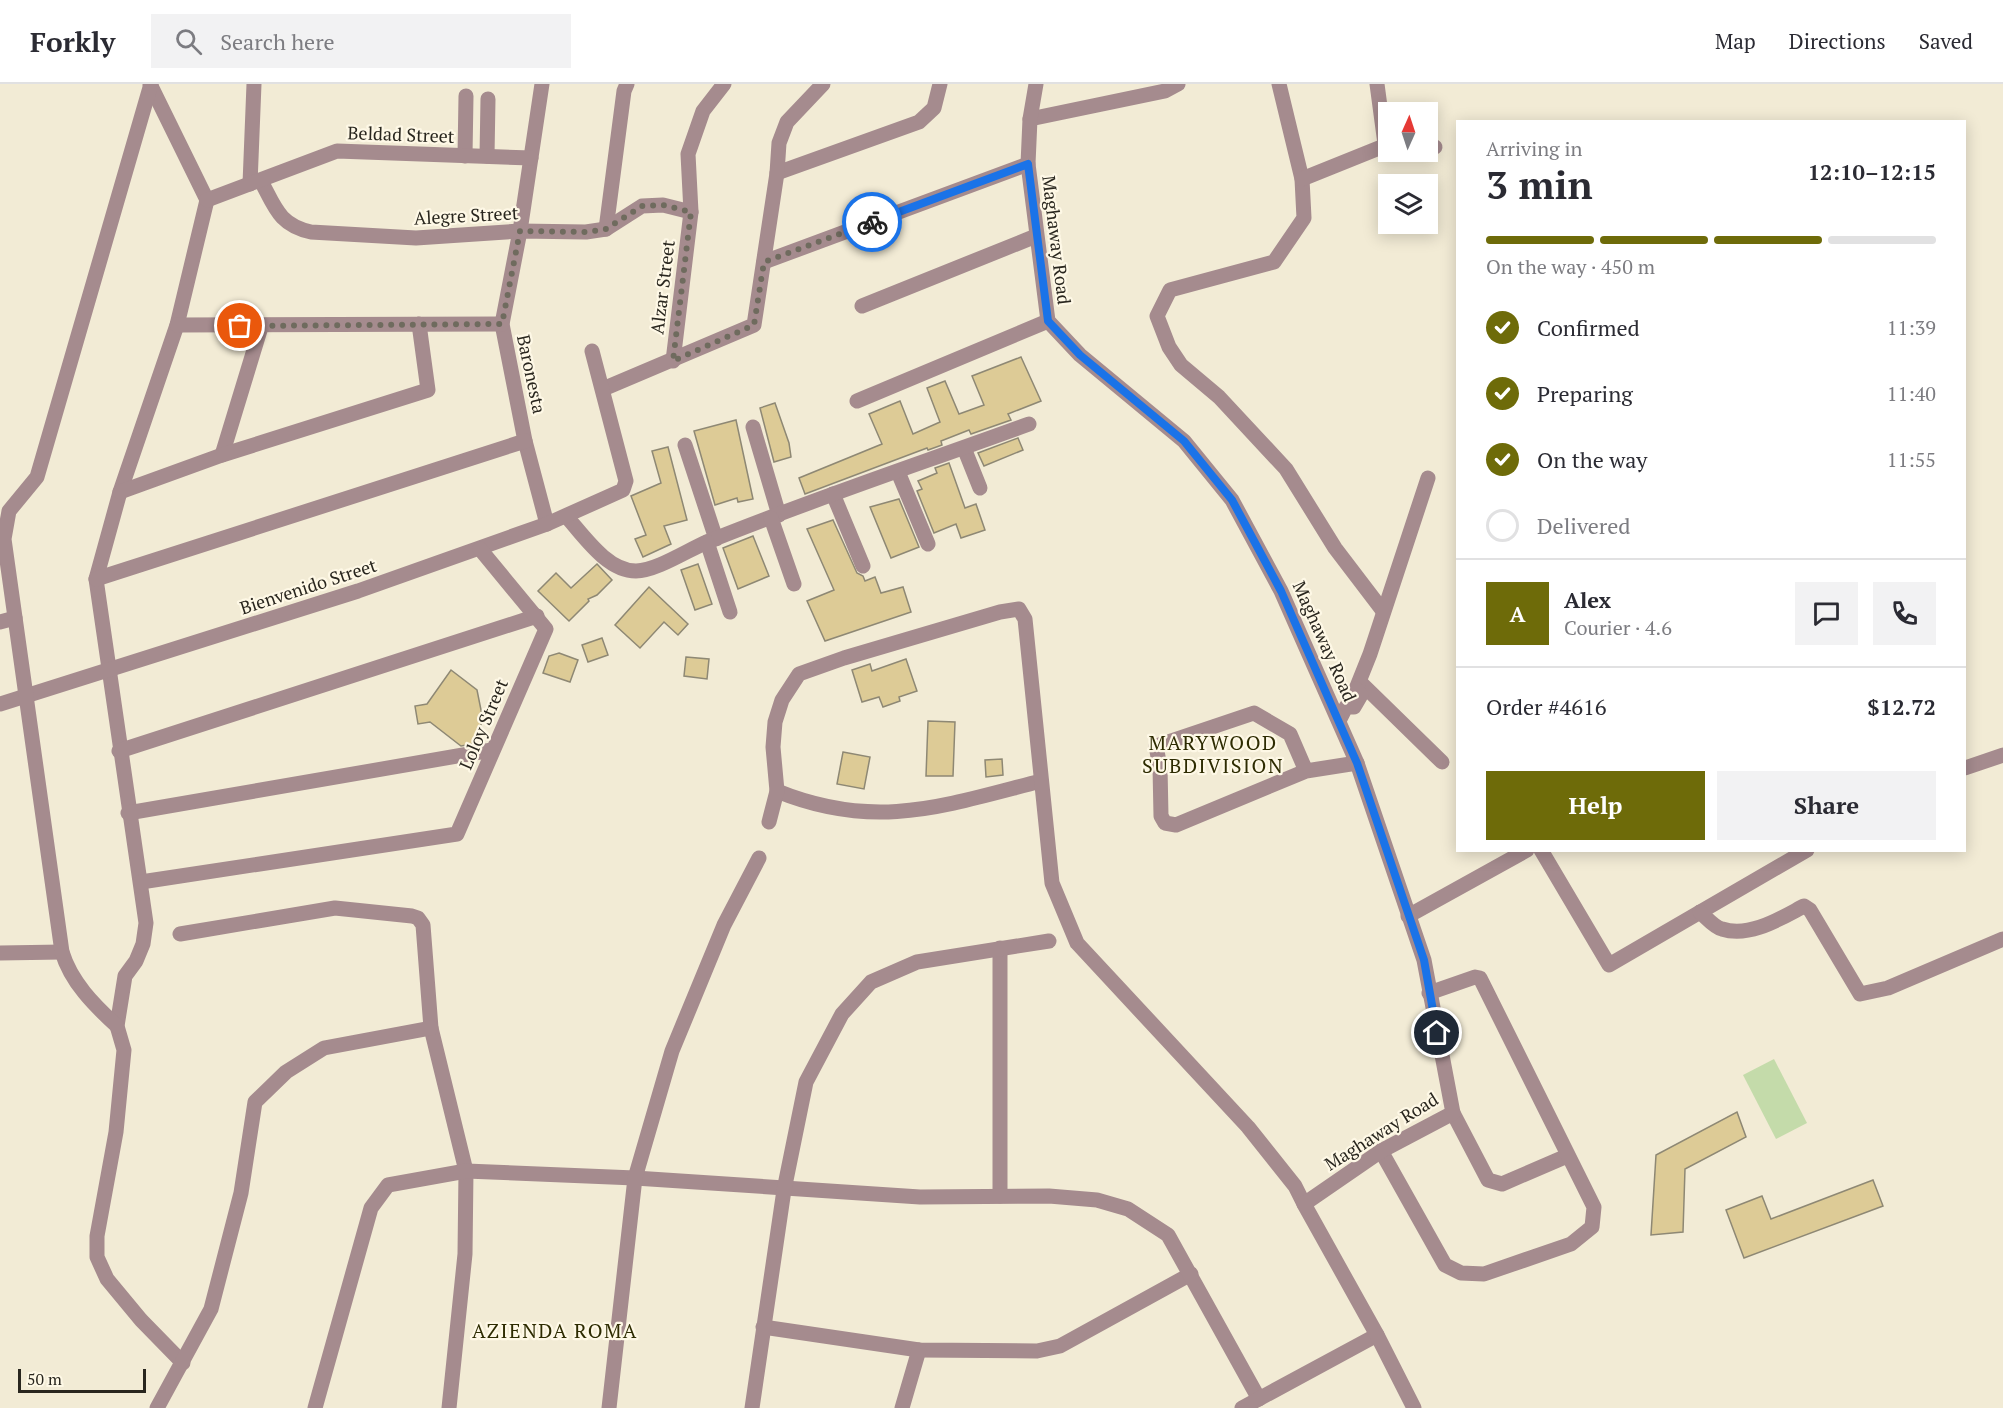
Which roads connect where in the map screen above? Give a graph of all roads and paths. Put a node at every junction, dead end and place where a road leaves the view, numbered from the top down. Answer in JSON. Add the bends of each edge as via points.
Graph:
{"nodes":[{"id":1,"x":254,"y":84,"type":"edge"},
{"id":2,"x":542,"y":84,"type":"edge"},
{"id":3,"x":627,"y":84,"type":"edge"},
{"id":4,"x":724,"y":84,"type":"edge"},
{"id":5,"x":823,"y":84,"type":"edge"},
{"id":6,"x":940,"y":84,"type":"edge"},
{"id":7,"x":1036,"y":84,"type":"edge"},
{"id":8,"x":1178,"y":84,"type":"edge"},
{"id":9,"x":1279,"y":84,"type":"edge"},
{"id":10,"x":1377,"y":84,"type":"edge"},
{"id":11,"x":151,"y":85,"type":"edge"},
{"id":12,"x":466,"y":96,"type":"dead end"},
{"id":13,"x":488,"y":99,"type":"dead end"},
{"id":14,"x":1380,"y":102,"type":"edge"},
{"id":15,"x":1030,"y":119,"type":"junction"},
{"id":16,"x":1378,"y":148,"type":"edge"},
{"id":17,"x":465,"y":156,"type":"junction"},
{"id":18,"x":487,"y":156,"type":"junction"},
{"id":19,"x":531,"y":158,"type":"junction"},
{"id":20,"x":1028,"y":164,"type":"junction"},
{"id":21,"x":777,"y":173,"type":"junction"},
{"id":22,"x":1302,"y":179,"type":"junction"},
{"id":23,"x":255,"y":183,"type":"junction"},
{"id":24,"x":207,"y":200,"type":"junction"},
{"id":25,"x":691,"y":212,"type":"junction"},
{"id":26,"x":606,"y":229,"type":"junction"},
{"id":27,"x":520,"y":231,"type":"junction"},
{"id":28,"x":1036,"y":236,"type":"junction"},
{"id":29,"x":764,"y":262,"type":"junction"},
{"id":30,"x":862,"y":306,"type":"dead end"},
{"id":31,"x":1048,"y":321,"type":"junction"},
{"id":32,"x":418,"y":324,"type":"junction"},
{"id":33,"x":502,"y":324,"type":"junction"},
{"id":34,"x":177,"y":325,"type":"junction"},
{"id":35,"x":261,"y":327,"type":"junction"},
{"id":36,"x":592,"y":351,"type":"dead end"},
{"id":37,"x":673,"y":361,"type":"junction"},
{"id":38,"x":603,"y":389,"type":"junction"},
{"id":39,"x":858,"y":401,"type":"dead end"},
{"id":40,"x":1029,"y":424,"type":"dead end"},
{"id":41,"x":753,"y":427,"type":"dead end"},
{"id":42,"x":525,"y":441,"type":"junction"},
{"id":43,"x":685,"y":445,"type":"dead end"},
{"id":44,"x":964,"y":447,"type":"junction"},
{"id":45,"x":222,"y":455,"type":"junction"},
{"id":46,"x":898,"y":472,"type":"junction"},
{"id":47,"x":1428,"y":478,"type":"dead end"},
{"id":48,"x":980,"y":488,"type":"dead end"},
{"id":49,"x":120,"y":492,"type":"junction"},
{"id":50,"x":833,"y":494,"type":"junction"},
{"id":51,"x":566,"y":516,"type":"junction"},
{"id":52,"x":775,"y":516,"type":"junction"},
{"id":53,"x":547,"y":524,"type":"junction"},
{"id":54,"x":711,"y":541,"type":"junction"},
{"id":55,"x":928,"y":544,"type":"dead end"},
{"id":56,"x":480,"y":549,"type":"junction"},
{"id":57,"x":863,"y":566,"type":"dead end"},
{"id":58,"x":96,"y":579,"type":"junction"},
{"id":59,"x":794,"y":584,"type":"dead end"},
{"id":60,"x":1383,"y":611,"type":"junction"},
{"id":61,"x":730,"y":612,"type":"dead end"},
{"id":62,"x":537,"y":616,"type":"junction"},
{"id":63,"x":8,"y":620,"type":"edge"},
{"id":64,"x":107,"y":669,"type":"junction"},
{"id":65,"x":1358,"y":686,"type":"junction"},
{"id":66,"x":26,"y":695,"type":"junction"},
{"id":67,"x":0,"y":704,"type":"edge"},
{"id":68,"x":1343,"y":714,"type":"junction"},
{"id":69,"x":492,"y":750,"type":"junction"},
{"id":70,"x":119,"y":751,"type":"junction"},
{"id":71,"x":2003,"y":755,"type":"edge"},
{"id":72,"x":1442,"y":762,"type":"dead end"},
{"id":73,"x":1357,"y":763,"type":"junction"},
{"id":74,"x":1966,"y":768,"type":"edge"},
{"id":75,"x":1306,"y":771,"type":"junction"},
{"id":76,"x":1041,"y":781,"type":"junction"},
{"id":77,"x":777,"y":791,"type":"junction"},
{"id":78,"x":128,"y":813,"type":"junction"},
{"id":79,"x":769,"y":822,"type":"dead end"},
{"id":80,"x":1523,"y":852,"type":"edge"},
{"id":81,"x":1541,"y":852,"type":"edge"},
{"id":82,"x":1804,"y":852,"type":"edge"},
{"id":83,"x":759,"y":858,"type":"dead end"},
{"id":84,"x":141,"y":882,"type":"junction"},
{"id":85,"x":1700,"y":912,"type":"junction"},
{"id":86,"x":1408,"y":916,"type":"junction"},
{"id":87,"x":180,"y":934,"type":"dead end"},
{"id":88,"x":2003,"y":939,"type":"edge"},
{"id":89,"x":1049,"y":941,"type":"dead end"},
{"id":90,"x":1000,"y":948,"type":"junction"},
{"id":91,"x":62,"y":952,"type":"junction"},
{"id":92,"x":0,"y":953,"type":"edge"},
{"id":93,"x":1429,"y":993,"type":"junction"},
{"id":94,"x":117,"y":1026,"type":"junction"},
{"id":95,"x":431,"y":1028,"type":"junction"},
{"id":96,"x":1453,"y":1113,"type":"junction"},
{"id":97,"x":1381,"y":1151,"type":"junction"},
{"id":98,"x":1567,"y":1155,"type":"junction"},
{"id":99,"x":466,"y":1171,"type":"junction"},
{"id":100,"x":635,"y":1179,"type":"junction"},
{"id":101,"x":784,"y":1190,"type":"junction"},
{"id":102,"x":1000,"y":1196,"type":"junction"},
{"id":103,"x":1304,"y":1204,"type":"junction"},
{"id":104,"x":1191,"y":1274,"type":"junction"},
{"id":105,"x":763,"y":1327,"type":"junction"},
{"id":106,"x":1377,"y":1335,"type":"junction"},
{"id":107,"x":919,"y":1350,"type":"junction"},
{"id":108,"x":183,"y":1363,"type":"junction"},
{"id":109,"x":1259,"y":1399,"type":"junction"},
{"id":110,"x":157,"y":1408,"type":"edge"},
{"id":111,"x":315,"y":1408,"type":"edge"},
{"id":112,"x":449,"y":1408,"type":"edge"},
{"id":113,"x":609,"y":1408,"type":"edge"},
{"id":114,"x":752,"y":1408,"type":"edge"},
{"id":115,"x":902,"y":1408,"type":"edge"},
{"id":116,"x":1242,"y":1408,"type":"edge"},
{"id":117,"x":1414,"y":1408,"type":"edge"}],
"edges":[{"from":1,"to":23,"type":"street"},
{"from":2,"to":19,"type":"street","name":"Baronesta"},
{"from":3,"to":26,"type":"street"},
{"from":4,"to":25,"type":"street","name":"Alzar Street","via":[[702,111],[688,154]]},
{"from":5,"to":21,"type":"street","via":[[788,122],[779,142]]},
{"from":6,"to":21,"type":"street","via":[[934,108],[919,122]]},
{"from":7,"to":15,"type":"street","name":"Maghaway Road"},
{"from":8,"to":15,"type":"street","via":[[1165,91]]},
{"from":9,"to":22,"type":"street"},
{"from":10,"to":14,"type":"street"},
{"from":11,"to":24,"type":"street"},
{"from":11,"to":63,"type":"street","via":[[37,477],[9,511],[4,539]]},
{"from":12,"to":17,"type":"street"},
{"from":13,"to":18,"type":"street"},
{"from":15,"to":20,"type":"street","name":"Maghaway Road"},
{"from":16,"to":22,"type":"street"},
{"from":17,"to":18,"type":"street","name":"Beldad Street"},
{"from":17,"to":23,"type":"street","name":"Beldad Street","via":[[336,151]]},
{"from":18,"to":19,"type":"street","name":"Beldad Street"},
{"from":19,"to":27,"type":"street","name":"Baronesta"},
{"from":20,"to":28,"type":"street","name":"Maghaway Road"},
{"from":20,"to":29,"type":"street"},
{"from":21,"to":29,"type":"street"},
{"from":22,"to":60,"type":"street","via":[[1304,218],[1275,262],[1170,290],[1158,316],[1169,347],[1181,365],[1219,397],[1286,469],[1335,549]]},
{"from":23,"to":24,"type":"street","name":"Beldad Street"},
{"from":23,"to":27,"type":"street","name":"Alegre Street","via":[[285,221],[311,232],[416,238]]},
{"from":24,"to":34,"type":"street"},
{"from":25,"to":26,"type":"street","name":"Alegre Street","via":[[663,205],[642,206]]},
{"from":25,"to":37,"type":"street","name":"Alzar Street"},
{"from":26,"to":27,"type":"street","name":"Alegre Street"},
{"from":27,"to":33,"type":"street","name":"Baronesta"},
{"from":28,"to":30,"type":"street"},
{"from":28,"to":31,"type":"street","name":"Maghaway Road"},
{"from":29,"to":37,"type":"street","via":[[754,325]]},
{"from":31,"to":39,"type":"street"},
{"from":31,"to":68,"type":"street","name":"Maghaway Road","via":[[1080,355],[1184,441],[1232,500]]},
{"from":32,"to":33,"type":"street"},
{"from":32,"to":35,"type":"street"},
{"from":32,"to":45,"type":"street","via":[[428,390]]},
{"from":33,"to":42,"type":"street","name":"Baronesta"},
{"from":34,"to":35,"type":"street"},
{"from":34,"to":49,"type":"street"},
{"from":35,"to":45,"type":"street"},
{"from":36,"to":38,"type":"street"},
{"from":37,"to":38,"type":"street"},
{"from":38,"to":51,"type":"street","name":"Bienvenido Street","via":[[626,481],[623,490]]},
{"from":40,"to":44,"type":"street"},
{"from":41,"to":52,"type":"street"},
{"from":42,"to":53,"type":"street","name":"Baronesta"},
{"from":42,"to":58,"type":"street"},
{"from":43,"to":54,"type":"street"},
{"from":44,"to":46,"type":"street"},
{"from":44,"to":48,"type":"street"},
{"from":45,"to":49,"type":"street"},
{"from":46,"to":50,"type":"street"},
{"from":46,"to":55,"type":"street"},
{"from":47,"to":60,"type":"street"},
{"from":49,"to":58,"type":"street"},
{"from":50,"to":52,"type":"street"},
{"from":50,"to":57,"type":"street"},
{"from":51,"to":53,"type":"street","name":"Bienvenido Street"},
{"from":51,"to":54,"type":"street","via":[[617,568],[647,569]]},
{"from":52,"to":54,"type":"street"},
{"from":52,"to":59,"type":"street"},
{"from":53,"to":56,"type":"street","name":"Bienvenido Street"},
{"from":54,"to":61,"type":"street"},
{"from":56,"to":62,"type":"street"},
{"from":56,"to":64,"type":"street","name":"Bienvenido Street"},
{"from":58,"to":64,"type":"street"},
{"from":60,"to":65,"type":"street"},
{"from":62,"to":69,"type":"street","name":"Loloy Street","via":[[546,629]]},
{"from":62,"to":70,"type":"street"},
{"from":63,"to":66,"type":"street"},
{"from":64,"to":66,"type":"street","name":"Bienvenido Street"},
{"from":64,"to":70,"type":"street"},
{"from":65,"to":68,"type":"street","via":[[1347,689]]},
{"from":65,"to":72,"type":"street"},
{"from":66,"to":67,"type":"street","name":"Bienvenido Street"},
{"from":66,"to":91,"type":"street"},
{"from":68,"to":73,"type":"street","name":"Maghaway Road"},
{"from":69,"to":78,"type":"street"},
{"from":69,"to":84,"type":"street","name":"Loloy Street","via":[[457,834]]},
{"from":70,"to":78,"type":"street"},
{"from":71,"to":74,"type":"street"},
{"from":73,"to":75,"type":"street"},
{"from":73,"to":86,"type":"street","name":"Maghaway Road"},
{"from":75,"to":75,"type":"street","via":[[1176,825],[1165,823],[1161,816],[1156,746],[1254,713],[1290,734]]},
{"from":76,"to":77,"type":"street","via":[[924,809],[886,813],[810,805]]},
{"from":76,"to":77,"type":"street","via":[[1025,618],[1019,609],[1012,609],[799,674],[782,700],[775,722]]},
{"from":76,"to":103,"type":"street","via":[[1052,884],[1077,943],[1248,1127],[1295,1186]]},
{"from":77,"to":79,"type":"street"},
{"from":78,"to":84,"type":"street"},
{"from":80,"to":86,"type":"street"},
{"from":81,"to":85,"type":"street","via":[[1609,965]]},
{"from":82,"to":85,"type":"street"},
{"from":83,"to":100,"type":"street","via":[[724,925],[672,1051]]},
{"from":84,"to":94,"type":"street","via":[[146,923],[143,944],[125,976]]},
{"from":85,"to":88,"type":"street","via":[[1720,929],[1736,931],[1756,929],[1804,906],[1860,994],[1888,988]]},
{"from":86,"to":93,"type":"street","name":"Maghaway Road","via":[[1424,960]]},
{"from":87,"to":95,"type":"street","via":[[334,908],[418,918],[426,943]]},
{"from":89,"to":90,"type":"street"},
{"from":90,"to":101,"type":"street","via":[[918,962],[871,982],[842,1014],[806,1082]]},
{"from":90,"to":102,"type":"street"},
{"from":91,"to":92,"type":"street"},
{"from":91,"to":94,"type":"street","via":[[89,1000]]},
{"from":93,"to":96,"type":"street","name":"Maghaway Road"},
{"from":93,"to":98,"type":"street","via":[[1480,978]]},
{"from":94,"to":108,"type":"street","via":[[124,1050],[97,1257],[107,1279]]},
{"from":95,"to":99,"type":"street"},
{"from":95,"to":108,"type":"street","via":[[324,1048],[286,1072],[255,1102],[241,1193],[211,1309]]},
{"from":96,"to":97,"type":"street","name":"Maghaway Road"},
{"from":96,"to":98,"type":"street","via":[[1488,1180],[1502,1184]]},
{"from":97,"to":98,"type":"street","via":[[1445,1265],[1461,1273],[1484,1274],[1571,1244],[1592,1227],[1594,1207]]},
{"from":97,"to":103,"type":"street","name":"Maghaway Road"},
{"from":99,"to":100,"type":"street"},
{"from":99,"to":111,"type":"street","via":[[388,1185],[371,1208]]},
{"from":99,"to":112,"type":"street","via":[[465,1254]]},
{"from":100,"to":101,"type":"street"},
{"from":100,"to":113,"type":"street"},
{"from":101,"to":102,"type":"street","via":[[920,1197]]},
{"from":101,"to":105,"type":"street"},
{"from":102,"to":104,"type":"street","via":[[1096,1200],[1128,1209],[1168,1235]]},
{"from":103,"to":106,"type":"street"},
{"from":104,"to":107,"type":"street","via":[[1060,1346],[1037,1351]]},
{"from":104,"to":109,"type":"street"},
{"from":105,"to":107,"type":"street"},
{"from":105,"to":114,"type":"street"},
{"from":106,"to":109,"type":"street"},
{"from":106,"to":117,"type":"street"},
{"from":107,"to":115,"type":"street"},
{"from":108,"to":110,"type":"street"},
{"from":109,"to":116,"type":"street"}]}
